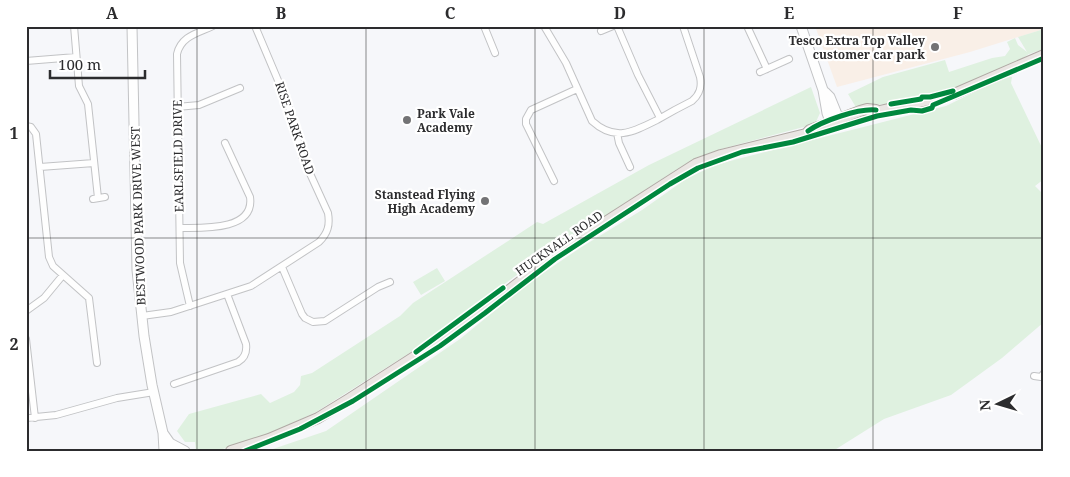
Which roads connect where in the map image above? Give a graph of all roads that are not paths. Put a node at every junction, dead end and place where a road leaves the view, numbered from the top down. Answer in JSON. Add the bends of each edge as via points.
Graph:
{"nodes":[{"id":1,"x":74,"y":26,"type":"edge"},
{"id":2,"x":132,"y":26,"type":"edge"},
{"id":3,"x":214,"y":26,"type":"edge"},
{"id":4,"x":255,"y":26,"type":"edge"},
{"id":5,"x":484,"y":26,"type":"edge"},
{"id":6,"x":544,"y":26,"type":"edge"},
{"id":7,"x":613,"y":26,"type":"edge"},
{"id":8,"x":617,"y":26,"type":"edge"},
{"id":9,"x":747,"y":26,"type":"edge"},
{"id":10,"x":801,"y":26,"type":"edge"},
{"id":11,"x":684,"y":27,"type":"edge"},
{"id":12,"x":601,"y":32,"type":"dead end"},
{"id":13,"x":495,"y":53,"type":"dead end"},
{"id":14,"x":1044,"y":54,"type":"edge"},
{"id":15,"x":76,"y":57,"type":"junction"},
{"id":16,"x":789,"y":59,"type":"dead end"},
{"id":17,"x":26,"y":61,"type":"edge"},
{"id":18,"x":768,"y":69,"type":"junction"},
{"id":19,"x":760,"y":72,"type":"dead end"},
{"id":20,"x":240,"y":88,"type":"dead end"},
{"id":21,"x":577,"y":89,"type":"junction"},
{"id":22,"x":177,"y":107,"type":"junction"},
{"id":23,"x":660,"y":118,"type":"junction"},
{"id":24,"x":835,"y":122,"type":"junction"},
{"id":25,"x":26,"y":126,"type":"edge"},
{"id":26,"x":617,"y":134,"type":"junction"},
{"id":27,"x":225,"y":143,"type":"dead end"},
{"id":28,"x":634,"y":156,"type":"dead end"},
{"id":29,"x":627,"y":159,"type":"junction"},
{"id":30,"x":94,"y":163,"type":"junction"},
{"id":31,"x":40,"y":167,"type":"junction"},
{"id":32,"x":630,"y":167,"type":"dead end"},
{"id":33,"x":554,"y":181,"type":"dead end"},
{"id":34,"x":98,"y":198,"type":"dead end"},
{"id":35,"x":180,"y":228,"type":"junction"},
{"id":36,"x":282,"y":267,"type":"junction"},
{"id":37,"x":64,"y":275,"type":"junction"},
{"id":38,"x":390,"y":282,"type":"dead end"},
{"id":39,"x":227,"y":294,"type":"junction"},
{"id":40,"x":190,"y":306,"type":"junction"},
{"id":41,"x":26,"y":311,"type":"edge"},
{"id":42,"x":142,"y":316,"type":"junction"},
{"id":43,"x":26,"y":340,"type":"edge"},
{"id":44,"x":97,"y":363,"type":"dead end"},
{"id":45,"x":174,"y":384,"type":"dead end"},
{"id":46,"x":154,"y":392,"type":"junction"},
{"id":47,"x":26,"y":418,"type":"edge"},
{"id":48,"x":35,"y":418,"type":"junction"},
{"id":49,"x":163,"y":433,"type":"junction"},
{"id":50,"x":172,"y":447,"type":"edge"},
{"id":51,"x":164,"y":451,"type":"edge"},
{"id":52,"x":185,"y":451,"type":"edge"},
{"id":53,"x":231,"y":451,"type":"edge"}],
"edges":[{"from":1,"to":15,"type":"street"},
{"from":2,"to":42,"type":"street","name":"BESTWOOD PARK DRIVE WEST"},
{"from":3,"to":22,"type":"street","name":"EARLSFIELD DRIVE","via":[[189,36],[178,48]]},
{"from":4,"to":36,"type":"street","name":"RISE PARK ROAD","via":[[288,104],[302,156],[328,213],[324,237]]},
{"from":5,"to":13,"type":"street","via":[[495,45]]},
{"from":6,"to":21,"type":"street"},
{"from":7,"to":12,"type":"street"},
{"from":8,"to":23,"type":"street"},
{"from":9,"to":18,"type":"street"},
{"from":10,"to":24,"type":"street"},
{"from":11,"to":23,"type":"street","via":[[702,84],[692,101]]},
{"from":14,"to":24,"type":"main road","name":"HUCKNALL ROAD","via":[[954,94]]},
{"from":15,"to":17,"type":"street"},
{"from":15,"to":30,"type":"street","via":[[79,86],[88,104]]},
{"from":16,"to":18,"type":"street"},
{"from":18,"to":19,"type":"street"},
{"from":20,"to":22,"type":"street","via":[[199,104]]},
{"from":21,"to":26,"type":"street","via":[[592,121],[599,128]]},
{"from":21,"to":33,"type":"street","via":[[531,110],[526,119],[554,173]]},
{"from":22,"to":35,"type":"street","name":"EARLSFIELD DRIVE"},
{"from":23,"to":26,"type":"street","via":[[635,131]]},
{"from":24,"to":53,"type":"main road","name":"HUCKNALL ROAD","via":[[812,134],[730,152],[696,164],[573,243],[464,325],[349,399],[318,418]]},
{"from":25,"to":31,"type":"street","via":[[36,134]]},
{"from":26,"to":29,"type":"street"},
{"from":27,"to":35,"type":"street","via":[[250,197],[248,212],[224,225]]},
{"from":28,"to":29,"type":"street"},
{"from":29,"to":32,"type":"street"},
{"from":30,"to":31,"type":"street"},
{"from":30,"to":34,"type":"street"},
{"from":31,"to":37,"type":"street","via":[[49,257],[53,266]]},
{"from":35,"to":40,"type":"street","name":"EARLSFIELD DRIVE","via":[[181,271]]},
{"from":36,"to":38,"type":"street","via":[[302,314],[312,322],[325,321]]},
{"from":36,"to":39,"type":"street","name":"RISE PARK ROAD","via":[[257,284]]},
{"from":37,"to":41,"type":"street","via":[[44,298]]},
{"from":37,"to":44,"type":"street","via":[[90,300]]},
{"from":39,"to":40,"type":"street","name":"RISE PARK ROAD"},
{"from":39,"to":45,"type":"street","via":[[246,344],[246,353],[238,362]]},
{"from":40,"to":42,"type":"street","name":"RISE PARK ROAD"},
{"from":42,"to":46,"type":"street","name":"BESTWOOD PARK DRIVE WEST"},
{"from":43,"to":48,"type":"street"},
{"from":46,"to":48,"type":"street","via":[[122,396]]},
{"from":46,"to":49,"type":"street","name":"BESTWOOD PARK DRIVE WEST"},
{"from":47,"to":48,"type":"street"},
{"from":49,"to":50,"type":"street"},
{"from":49,"to":51,"type":"street"},
{"from":50,"to":52,"type":"street"}]}
